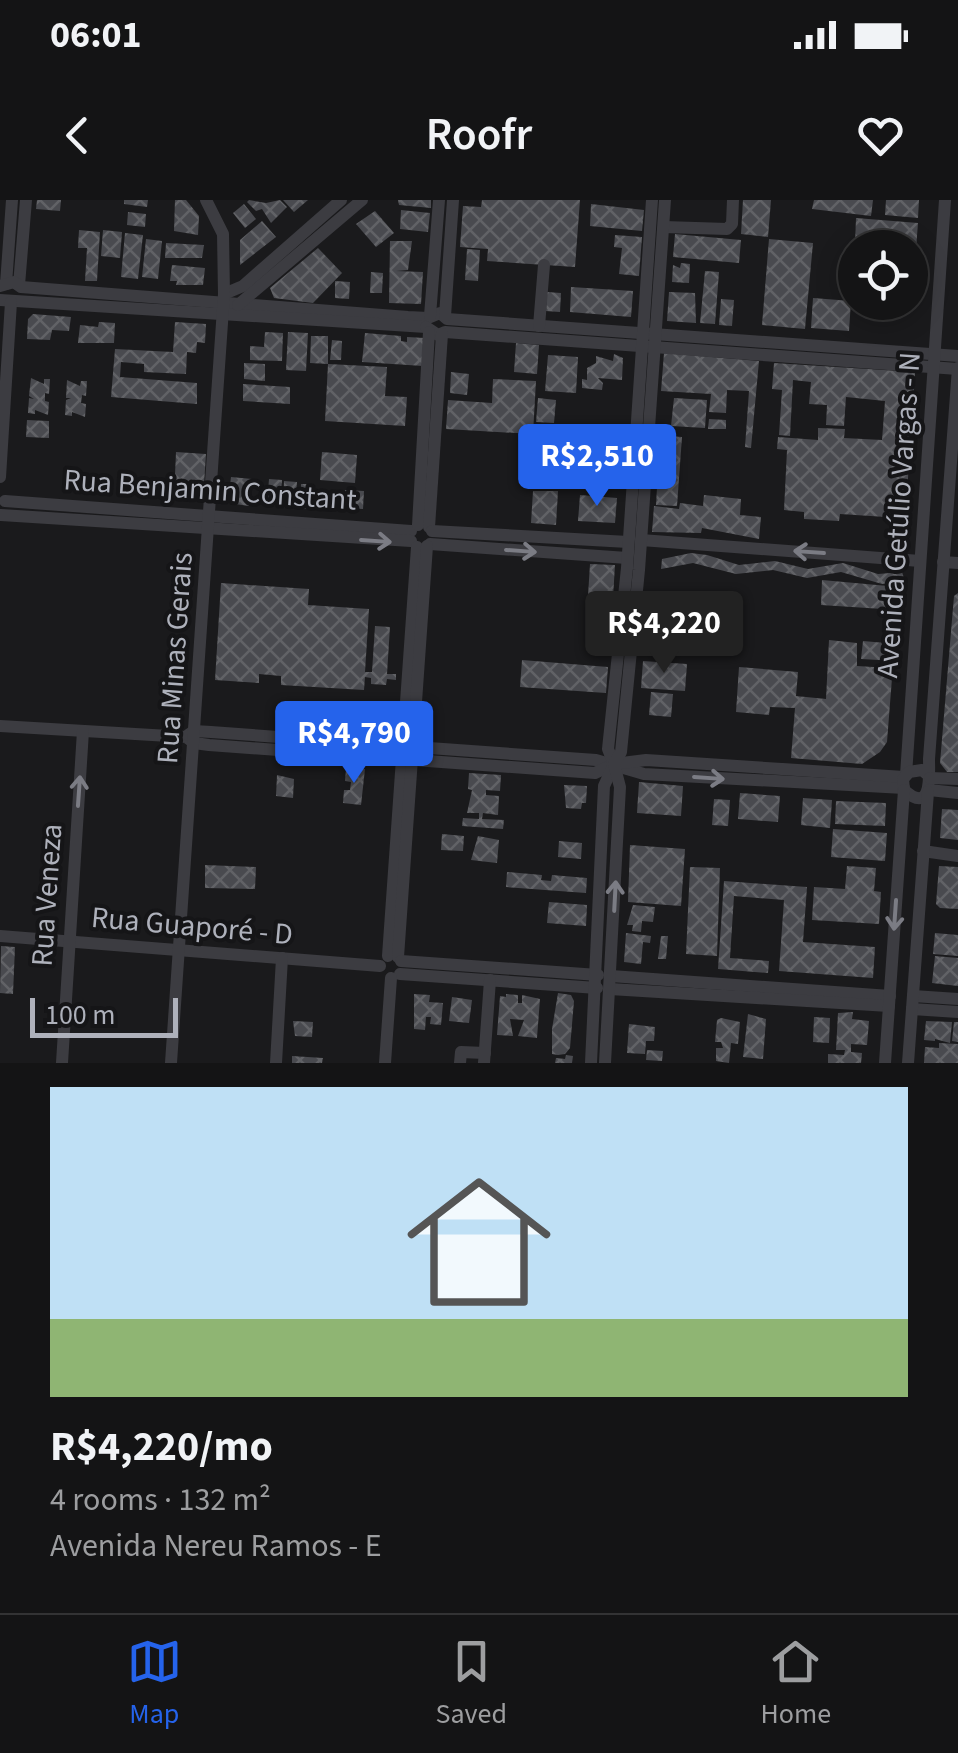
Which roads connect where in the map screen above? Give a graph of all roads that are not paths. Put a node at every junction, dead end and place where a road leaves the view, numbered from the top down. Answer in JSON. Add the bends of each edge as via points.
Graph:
{"nodes":[{"id":1,"x":12,"y":200,"type":"edge"},
{"id":2,"x":26,"y":200,"type":"edge"},
{"id":3,"x":206,"y":200,"type":"edge"},
{"id":4,"x":341,"y":200,"type":"edge"},
{"id":5,"x":362,"y":200,"type":"edge"},
{"id":6,"x":439,"y":200,"type":"edge"},
{"id":7,"x":453,"y":200,"type":"edge"},
{"id":8,"x":652,"y":200,"type":"edge"},
{"id":9,"x":666,"y":200,"type":"edge"},
{"id":10,"x":733,"y":200,"type":"edge"},
{"id":11,"x":945,"y":200,"type":"edge"},
{"id":12,"x":664,"y":227,"type":"junction"},
{"id":13,"x":544,"y":265,"type":"dead end"},
{"id":14,"x":9,"y":292,"type":"edge"},
{"id":15,"x":223,"y":303,"type":"junction"},
{"id":16,"x":238,"y":309,"type":"junction"},
{"id":17,"x":437,"y":324,"type":"junction"},
{"id":18,"x":539,"y":326,"type":"junction"},
{"id":19,"x":649,"y":341,"type":"junction"},
{"id":20,"x":958,"y":356,"type":"edge"},
{"id":21,"x":936,"y":361,"type":"junction"},
{"id":22,"x":958,"y":368,"type":"edge"},
{"id":23,"x":0,"y":477,"type":"edge"},
{"id":24,"x":2,"y":507,"type":"edge"},
{"id":25,"x":210,"y":522,"type":"junction"},
{"id":26,"x":422,"y":536,"type":"junction"},
{"id":27,"x":600,"y":540,"type":"junction"},
{"id":28,"x":635,"y":541,"type":"junction"},
{"id":29,"x":599,"y":556,"type":"junction"},
{"id":30,"x":628,"y":558,"type":"junction"},
{"id":31,"x":920,"y":560,"type":"junction"},
{"id":32,"x":942,"y":562,"type":"junction"},
{"id":33,"x":958,"y":563,"type":"edge"},
{"id":34,"x":0,"y":726,"type":"edge"},
{"id":35,"x":82,"y":730,"type":"junction"},
{"id":36,"x":192,"y":737,"type":"junction"},
{"id":37,"x":408,"y":753,"type":"junction"},
{"id":38,"x":614,"y":764,"type":"junction"},
{"id":39,"x":958,"y":780,"type":"edge"},
{"id":40,"x":905,"y":782,"type":"junction"},
{"id":41,"x":929,"y":784,"type":"junction"},
{"id":42,"x":958,"y":793,"type":"edge"},
{"id":43,"x":924,"y":852,"type":"junction"},
{"id":44,"x":958,"y":856,"type":"edge"},
{"id":45,"x":0,"y":936,"type":"edge"},
{"id":46,"x":69,"y":941,"type":"junction"},
{"id":47,"x":178,"y":950,"type":"junction"},
{"id":48,"x":282,"y":958,"type":"junction"},
{"id":49,"x":393,"y":965,"type":"junction"},
{"id":50,"x":556,"y":979,"type":"junction"},
{"id":51,"x":490,"y":980,"type":"junction"},
{"id":52,"x":604,"y":982,"type":"junction"},
{"id":53,"x":958,"y":1000,"type":"edge"},
{"id":54,"x":889,"y":1001,"type":"junction"},
{"id":55,"x":912,"y":1002,"type":"junction"},
{"id":56,"x":958,"y":1012,"type":"edge"},
{"id":57,"x":485,"y":1058,"type":"edge"},
{"id":58,"x":62,"y":1063,"type":"edge"},
{"id":59,"x":171,"y":1063,"type":"edge"},
{"id":60,"x":276,"y":1063,"type":"edge"},
{"id":61,"x":385,"y":1063,"type":"edge"},
{"id":62,"x":460,"y":1063,"type":"edge"},
{"id":63,"x":591,"y":1063,"type":"edge"},
{"id":64,"x":605,"y":1063,"type":"edge"},
{"id":65,"x":885,"y":1063,"type":"edge"},
{"id":66,"x":908,"y":1063,"type":"edge"}],
"edges":[{"from":1,"to":14,"type":"street"},
{"from":2,"to":14,"type":"street"},
{"from":3,"to":15,"type":"street","name":"Rua Minas Gerais","via":[[223,234]]},
{"from":4,"to":15,"type":"street"},
{"from":5,"to":16,"type":"street"},
{"from":6,"to":17,"type":"street"},
{"from":7,"to":17,"type":"street"},
{"from":8,"to":19,"type":"street"},
{"from":9,"to":12,"type":"street"},
{"from":10,"to":12,"type":"street","via":[[726,229]]},
{"from":11,"to":21,"type":"street","name":"Avenida Getúlio Vargas - N"},
{"from":12,"to":19,"type":"street"},
{"from":13,"to":18,"type":"street"},
{"from":14,"to":15,"type":"street"},
{"from":14,"to":23,"type":"street"},
{"from":15,"to":16,"type":"street"},
{"from":15,"to":25,"type":"street","name":"Rua Minas Gerais"},
{"from":16,"to":17,"type":"street"},
{"from":17,"to":18,"type":"street"},
{"from":17,"to":19,"type":"street"},
{"from":17,"to":26,"type":"street"},
{"from":18,"to":19,"type":"street"},
{"from":19,"to":21,"type":"street"},
{"from":19,"to":28,"type":"street"},
{"from":20,"to":21,"type":"street"},
{"from":21,"to":22,"type":"street"},
{"from":21,"to":31,"type":"street","name":"Avenida Getúlio Vargas - N"},
{"from":22,"to":32,"type":"street","name":"Avenida Getúlio Vargas - N"},
{"from":24,"to":25,"type":"street","name":"Rua Benjamin Constant"},
{"from":25,"to":26,"type":"street","name":"Rua Benjamin Constant"},
{"from":25,"to":36,"type":"street","name":"Rua Minas Gerais"},
{"from":26,"to":27,"type":"street"},
{"from":26,"to":29,"type":"street","one_way":true},
{"from":26,"to":37,"type":"street"},
{"from":27,"to":28,"type":"street"},
{"from":27,"to":29,"type":"street"},
{"from":28,"to":30,"type":"street"},
{"from":31,"to":28,"type":"street","one_way":true},
{"from":28,"to":38,"type":"street","via":[[621,752]]},
{"from":29,"to":30,"type":"street"},
{"from":30,"to":38,"type":"street","via":[[608,749]]},
{"from":31,"to":40,"type":"street","name":"Avenida Getúlio Vargas - N"},
{"from":32,"to":33,"type":"street"},
{"from":32,"to":41,"type":"street","name":"Avenida Getúlio Vargas - N"},
{"from":34,"to":35,"type":"street"},
{"from":35,"to":36,"type":"street"},
{"from":46,"to":35,"type":"street","name":"Rua Veneza","one_way":true},
{"from":36,"to":37,"type":"street"},
{"from":36,"to":47,"type":"street","name":"Rua Minas Gerais"},
{"from":37,"to":38,"type":"street"},
{"from":37,"to":49,"type":"street"},
{"from":38,"to":40,"type":"street","via":[[644,774]]},
{"from":38,"to":52,"type":"street","via":[[620,787]]},
{"from":39,"to":41,"type":"street"},
{"from":40,"to":41,"type":"street","via":[[918,769]]},
{"from":40,"to":41,"type":"street","via":[[916,797]]},
{"from":40,"to":54,"type":"street","name":"Avenida Getúlio Vargas - N","one_way":true},
{"from":41,"to":42,"type":"street"},
{"from":41,"to":43,"type":"street","name":"Avenida Getúlio Vargas - N"},
{"from":43,"to":44,"type":"street"},
{"from":43,"to":55,"type":"street","name":"Avenida Getúlio Vargas - N"},
{"from":45,"to":46,"type":"street","name":"Rua Guaporé - D"},
{"from":46,"to":47,"type":"street","name":"Rua Guaporé - D"},
{"from":46,"to":58,"type":"street","name":"Rua Veneza"},
{"from":47,"to":48,"type":"street","name":"Rua Guaporé - D"},
{"from":47,"to":59,"type":"street","name":"Rua Minas Gerais"},
{"from":48,"to":49,"type":"street","name":"Rua Guaporé - D"},
{"from":48,"to":60,"type":"street"},
{"from":49,"to":50,"type":"street","name":"Rua Guaporé - D"},
{"from":49,"to":51,"type":"street","name":"Rua Guaporé - D","via":[[420,976]]},
{"from":49,"to":61,"type":"street"},
{"from":50,"to":51,"type":"street","name":"Rua Guaporé - D"},
{"from":50,"to":52,"type":"street","name":"Rua Guaporé - D"},
{"from":51,"to":57,"type":"street"},
{"from":52,"to":54,"type":"street","name":"Rua Guaporé - D"},
{"from":52,"to":63,"type":"street"},
{"from":52,"to":64,"type":"street"},
{"from":53,"to":55,"type":"street"},
{"from":54,"to":65,"type":"street","name":"Avenida Getúlio Vargas - N"},
{"from":55,"to":56,"type":"street"},
{"from":55,"to":66,"type":"street","name":"Avenida Getúlio Vargas - N"},
{"from":57,"to":62,"type":"street","via":[[461,1052]]}]}
